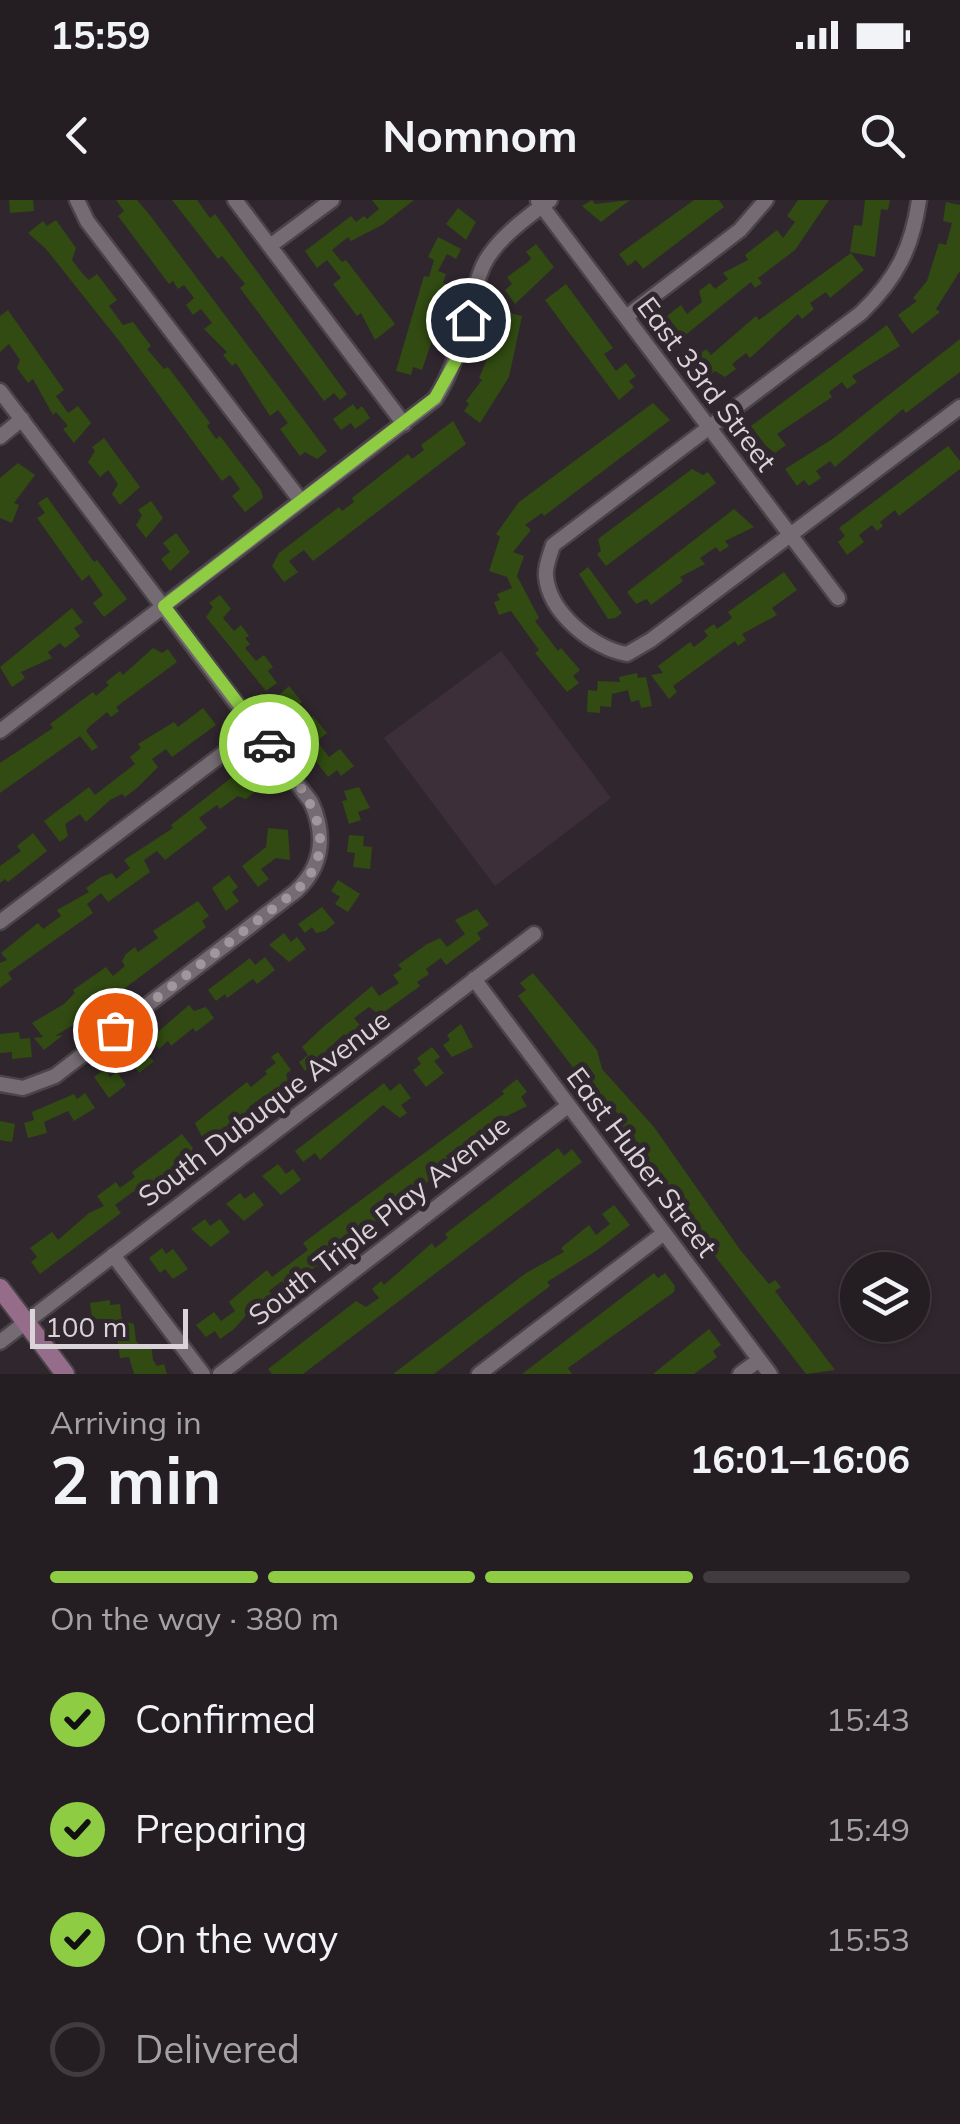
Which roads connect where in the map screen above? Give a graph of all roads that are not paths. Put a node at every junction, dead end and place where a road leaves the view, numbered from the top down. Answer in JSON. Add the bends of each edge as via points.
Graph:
{"nodes":[{"id":1,"x":77,"y":200,"type":"edge"},
{"id":2,"x":235,"y":200,"type":"edge"},
{"id":3,"x":332,"y":200,"type":"edge"},
{"id":4,"x":766,"y":200,"type":"edge"},
{"id":5,"x":918,"y":200,"type":"edge"},
{"id":6,"x":543,"y":202,"type":"edge"},
{"id":7,"x":270,"y":246,"type":"junction"},
{"id":8,"x":626,"y":316,"type":"junction"},
{"id":9,"x":0,"y":390,"type":"edge"},
{"id":10,"x":960,"y":407,"type":"edge"},
{"id":11,"x":22,"y":419,"type":"junction"},
{"id":12,"x":404,"y":424,"type":"junction"},
{"id":13,"x":709,"y":428,"type":"junction"},
{"id":14,"x":0,"y":437,"type":"edge"},
{"id":15,"x":301,"y":501,"type":"junction"},
{"id":16,"x":790,"y":536,"type":"junction"},
{"id":17,"x":838,"y":598,"type":"dead end"},
{"id":18,"x":164,"y":606,"type":"junction"},
{"id":19,"x":257,"y":728,"type":"junction"},
{"id":20,"x":0,"y":731,"type":"edge"},
{"id":21,"x":0,"y":922,"type":"edge"},
{"id":22,"x":534,"y":934,"type":"dead end"},
{"id":23,"x":474,"y":980,"type":"junction"},
{"id":24,"x":0,"y":1084,"type":"edge"},
{"id":25,"x":568,"y":1106,"type":"junction"},
{"id":26,"x":664,"y":1233,"type":"junction"},
{"id":27,"x":113,"y":1255,"type":"junction"},
{"id":28,"x":0,"y":1288,"type":"edge"},
{"id":29,"x":25,"y":1321,"type":"junction"},
{"id":30,"x":0,"y":1342,"type":"edge"},
{"id":31,"x":759,"y":1360,"type":"junction"},
{"id":32,"x":65,"y":1374,"type":"edge"},
{"id":33,"x":204,"y":1374,"type":"edge"},
{"id":34,"x":220,"y":1374,"type":"edge"},
{"id":35,"x":479,"y":1374,"type":"edge"},
{"id":36,"x":740,"y":1374,"type":"edge"},
{"id":37,"x":770,"y":1374,"type":"edge"}],
"edges":[{"from":1,"to":15,"type":"street","via":[[87,222]]},
{"from":2,"to":7,"type":"street"},
{"from":3,"to":7,"type":"street"},
{"from":4,"to":8,"type":"street","via":[[740,230]]},
{"from":5,"to":13,"type":"street","via":[[909,250],[885,290]]},
{"from":6,"to":8,"type":"street","name":"East 33rd Street"},
{"from":6,"to":12,"type":"street","via":[[484,263],[448,379]]},
{"from":7,"to":12,"type":"street"},
{"from":8,"to":13,"type":"street","name":"East 33rd Street"},
{"from":9,"to":11,"type":"street"},
{"from":10,"to":16,"type":"street"},
{"from":11,"to":14,"type":"street"},
{"from":11,"to":18,"type":"street"},
{"from":12,"to":15,"type":"street"},
{"from":13,"to":16,"type":"street","name":"East 33rd Street"},
{"from":13,"to":16,"type":"street","via":[[553,545],[546,579],[554,598],[589,641],[627,654]]},
{"from":15,"to":18,"type":"street"},
{"from":16,"to":17,"type":"street","name":"East 33rd Street"},
{"from":18,"to":19,"type":"street"},
{"from":18,"to":20,"type":"street"},
{"from":19,"to":21,"type":"street"},
{"from":19,"to":24,"type":"street","via":[[316,813],[321,847],[306,881],[55,1076],[23,1088]]},
{"from":22,"to":23,"type":"street","name":"South Dubuque Avenue"},
{"from":23,"to":25,"type":"street","name":"East Huber Street"},
{"from":23,"to":27,"type":"street","name":"South Dubuque Avenue"},
{"from":25,"to":26,"type":"street","name":"East Huber Street"},
{"from":25,"to":34,"type":"street","name":"South Triple Play Avenue"},
{"from":26,"to":31,"type":"street","name":"East Huber Street"},
{"from":26,"to":35,"type":"street"},
{"from":27,"to":29,"type":"street","name":"South Dubuque Avenue"},
{"from":27,"to":33,"type":"street"},
{"from":28,"to":29,"type":"main road"},
{"from":29,"to":30,"type":"street","name":"South Dubuque Avenue"},
{"from":29,"to":32,"type":"main road"},
{"from":31,"to":36,"type":"street"},
{"from":31,"to":37,"type":"street","name":"East Huber Street"}]}
